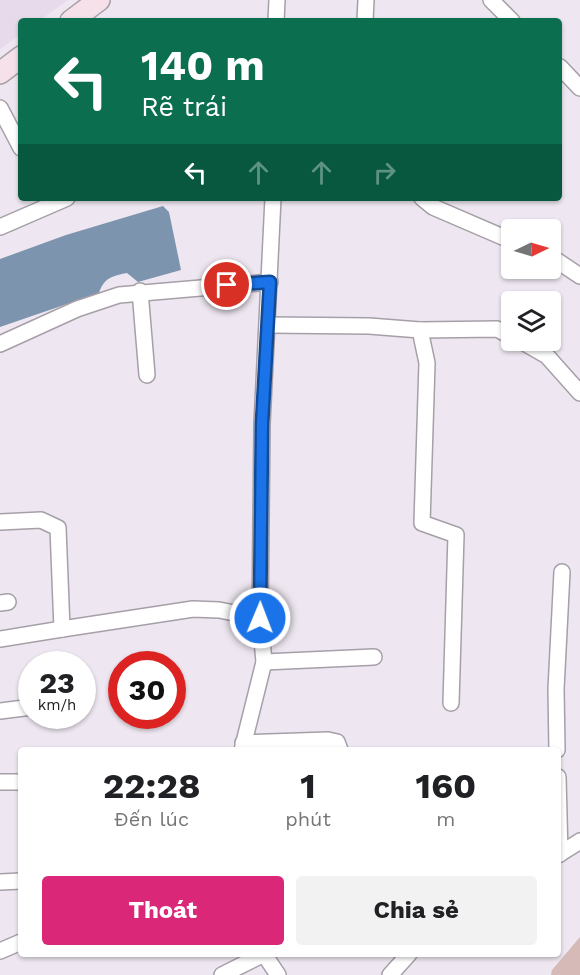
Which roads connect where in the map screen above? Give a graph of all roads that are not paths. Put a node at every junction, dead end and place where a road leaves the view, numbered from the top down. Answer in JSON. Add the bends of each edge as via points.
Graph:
{"nodes":[{"id":1,"x":99,"y":0,"type":"edge"},
{"id":2,"x":277,"y":0,"type":"edge"},
{"id":3,"x":366,"y":0,"type":"edge"},
{"id":4,"x":491,"y":0,"type":"edge"},
{"id":5,"x":75,"y":18,"type":"edge"},
{"id":6,"x":276,"y":18,"type":"edge"},
{"id":7,"x":365,"y":18,"type":"edge"},
{"id":8,"x":510,"y":18,"type":"edge"},
{"id":9,"x":18,"y":59,"type":"edge"},
{"id":10,"x":562,"y":69,"type":"edge"},
{"id":11,"x":0,"y":73,"type":"edge"},
{"id":12,"x":580,"y":88,"type":"edge"},
{"id":13,"x":0,"y":108,"type":"edge"},
{"id":14,"x":18,"y":142,"type":"edge"},
{"id":15,"x":54,"y":201,"type":"edge"},
{"id":16,"x":273,"y":201,"type":"edge"},
{"id":17,"x":426,"y":201,"type":"edge"},
{"id":18,"x":0,"y":227,"type":"edge"},
{"id":19,"x":501,"y":236,"type":"edge"},
{"id":20,"x":561,"y":263,"type":"edge"},
{"id":21,"x":580,"y":276,"type":"edge"},
{"id":22,"x":270,"y":282,"type":"junction"},
{"id":23,"x":140,"y":291,"type":"junction"},
{"id":24,"x":268,"y":325,"type":"junction"},
{"id":25,"x":420,"y":330,"type":"junction"},
{"id":26,"x":501,"y":331,"type":"edge"},
{"id":27,"x":0,"y":344,"type":"edge"},
{"id":28,"x":538,"y":351,"type":"edge"},
{"id":29,"x":147,"y":375,"type":"dead end"},
{"id":30,"x":580,"y":393,"type":"edge"},
{"id":31,"x":0,"y":522,"type":"edge"},
{"id":32,"x":562,"y":572,"type":"dead end"},
{"id":33,"x":260,"y":618,"type":"junction"},
{"id":34,"x":62,"y":629,"type":"junction"},
{"id":35,"x":0,"y":639,"type":"edge"},
{"id":36,"x":374,"y":657,"type":"dead end"},
{"id":37,"x":264,"y":662,"type":"junction"},
{"id":38,"x":451,"y":703,"type":"dead end"},
{"id":39,"x":18,"y":709,"type":"edge"},
{"id":40,"x":0,"y":711,"type":"edge"},
{"id":41,"x":243,"y":746,"type":"edge"},
{"id":42,"x":339,"y":747,"type":"edge"},
{"id":43,"x":557,"y":747,"type":"edge"},
{"id":44,"x":0,"y":782,"type":"edge"},
{"id":45,"x":18,"y":782,"type":"edge"},
{"id":46,"x":580,"y":841,"type":"edge"},
{"id":47,"x":561,"y":854,"type":"edge"},
{"id":48,"x":18,"y":881,"type":"edge"},
{"id":49,"x":0,"y":882,"type":"edge"},
{"id":50,"x":18,"y":943,"type":"edge"},
{"id":51,"x":0,"y":951,"type":"edge"},
{"id":52,"x":258,"y":957,"type":"edge"},
{"id":53,"x":266,"y":957,"type":"edge"},
{"id":54,"x":406,"y":957,"type":"edge"},
{"id":55,"x":222,"y":975,"type":"edge"},
{"id":56,"x":278,"y":975,"type":"edge"},
{"id":57,"x":390,"y":975,"type":"edge"}],
"edges":[{"from":1,"to":5,"type":"street"},
{"from":2,"to":6,"type":"street"},
{"from":3,"to":7,"type":"street"},
{"from":4,"to":8,"type":"street"},
{"from":9,"to":11,"type":"street"},
{"from":10,"to":12,"type":"street"},
{"from":13,"to":14,"type":"street"},
{"from":15,"to":18,"type":"street"},
{"from":16,"to":22,"type":"street"},
{"from":17,"to":19,"type":"street"},
{"from":20,"to":21,"type":"street"},
{"from":22,"to":23,"type":"street"},
{"from":22,"to":24,"type":"street"},
{"from":23,"to":27,"type":"street","via":[[77,309]]},
{"from":23,"to":29,"type":"street"},
{"from":24,"to":25,"type":"street"},
{"from":24,"to":33,"type":"street","via":[[262,424]]},
{"from":25,"to":26,"type":"street"},
{"from":25,"to":38,"type":"street","via":[[427,363],[422,523],[456,535]]},
{"from":28,"to":30,"type":"street"},
{"from":31,"to":34,"type":"street","via":[[40,520],[58,528]]},
{"from":32,"to":43,"type":"street"},
{"from":33,"to":34,"type":"street","via":[[193,609]]},
{"from":33,"to":37,"type":"street"},
{"from":34,"to":35,"type":"street"},
{"from":36,"to":37,"type":"street"},
{"from":37,"to":41,"type":"street"},
{"from":39,"to":40,"type":"street"},
{"from":41,"to":42,"type":"street","via":[[328,740],[337,742]]},
{"from":44,"to":45,"type":"street"},
{"from":46,"to":47,"type":"street"},
{"from":48,"to":49,"type":"street"},
{"from":50,"to":51,"type":"street"},
{"from":52,"to":55,"type":"street"},
{"from":53,"to":56,"type":"street"},
{"from":54,"to":57,"type":"street"}]}
